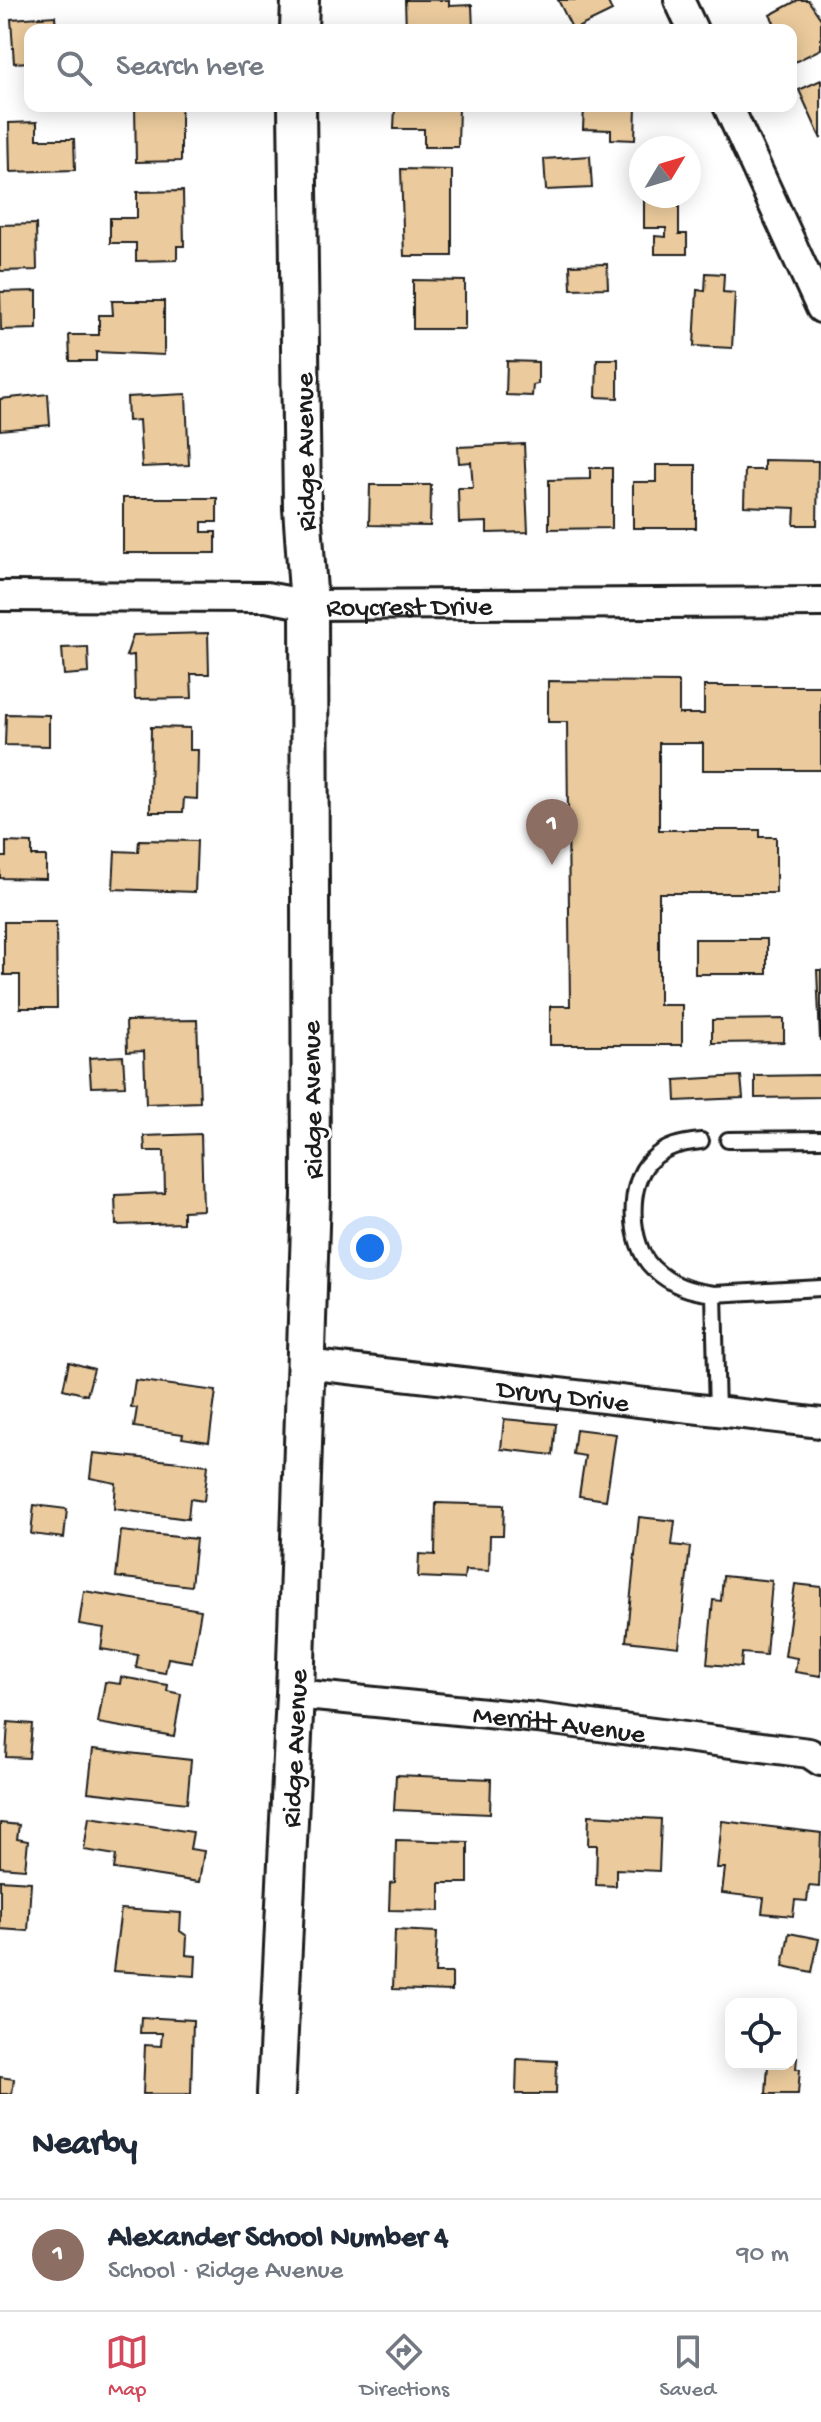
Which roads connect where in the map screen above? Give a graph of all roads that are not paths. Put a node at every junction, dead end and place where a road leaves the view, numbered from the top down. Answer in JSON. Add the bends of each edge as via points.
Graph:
{"nodes":[{"id":1,"x":300,"y":0,"type":"edge"},
{"id":2,"x":679,"y":0,"type":"edge"},
{"id":3,"x":299,"y":24,"type":"edge"},
{"id":4,"x":690,"y":24,"type":"edge"},
{"id":5,"x":297,"y":112,"type":"edge"},
{"id":6,"x":731,"y":112,"type":"edge"},
{"id":7,"x":821,"y":308,"type":"edge"},
{"id":8,"x":0,"y":596,"type":"edge"},
{"id":9,"x":821,"y":602,"type":"edge"},
{"id":10,"x":309,"y":605,"type":"junction"},
{"id":11,"x":821,"y":1139,"type":"edge"},
{"id":12,"x":728,"y":1140,"type":"dead end"},
{"id":13,"x":701,"y":1141,"type":"dead end"},
{"id":14,"x":821,"y":1288,"type":"edge"},
{"id":15,"x":714,"y":1294,"type":"junction"},
{"id":16,"x":305,"y":1364,"type":"junction"},
{"id":17,"x":717,"y":1413,"type":"junction"},
{"id":18,"x":821,"y":1423,"type":"edge"},
{"id":19,"x":295,"y":1694,"type":"junction"},
{"id":20,"x":821,"y":1761,"type":"edge"},
{"id":21,"x":276,"y":2094,"type":"edge"}],
"edges":[{"from":1,"to":3,"type":"street"},
{"from":2,"to":4,"type":"street"},
{"from":5,"to":10,"type":"street","name":"Ridge Avenue","via":[[302,508]]},
{"from":6,"to":7,"type":"street"},
{"from":8,"to":10,"type":"street","name":"Roycrest Drive","via":[[266,597]]},
{"from":9,"to":10,"type":"street","name":"Roycrest Drive"},
{"from":10,"to":16,"type":"street","name":"Ridge Avenue","via":[[311,1195]]},
{"from":11,"to":12,"type":"lane"},
{"from":13,"to":15,"type":"lane","via":[[679,1143],[648,1162],[633,1209],[651,1266],[686,1291]]},
{"from":14,"to":15,"type":"lane"},
{"from":15,"to":17,"type":"lane"},
{"from":16,"to":17,"type":"street","name":"Drury Drive"},
{"from":16,"to":19,"type":"street","name":"Ridge Avenue"},
{"from":17,"to":18,"type":"street","name":"Drury Drive"},
{"from":19,"to":20,"type":"street","name":"Merritt Avenue","via":[[537,1718],[809,1753]]},
{"from":19,"to":21,"type":"street","name":"Ridge Avenue"}]}
